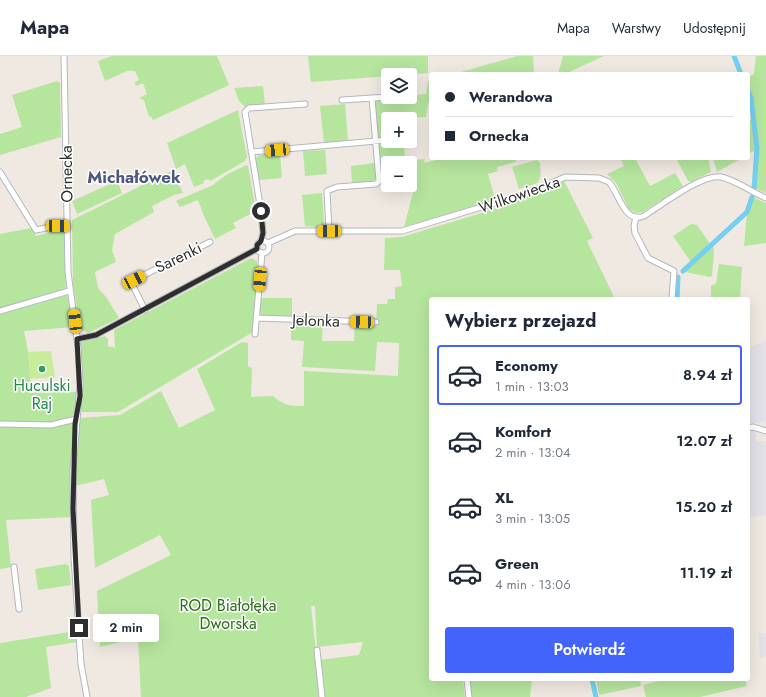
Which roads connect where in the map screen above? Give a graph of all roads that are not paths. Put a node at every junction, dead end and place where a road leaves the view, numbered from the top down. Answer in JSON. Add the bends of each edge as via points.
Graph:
{"nodes":[{"id":1,"x":64,"y":56,"type":"edge"},
{"id":2,"x":381,"y":97,"type":"edge"},
{"id":3,"x":372,"y":98,"type":"junction"},
{"id":4,"x":342,"y":100,"type":"dead end"},
{"id":5,"x":305,"y":104,"type":"dead end"},
{"id":6,"x":376,"y":141,"type":"junction"},
{"id":7,"x":381,"y":141,"type":"edge"},
{"id":8,"x":251,"y":152,"type":"junction"},
{"id":9,"x":0,"y":172,"type":"edge"},
{"id":10,"x":766,"y":198,"type":"edge"},
{"id":11,"x":636,"y":217,"type":"junction"},
{"id":12,"x":67,"y":226,"type":"junction"},
{"id":13,"x":329,"y":231,"type":"junction"},
{"id":14,"x":261,"y":241,"type":"junction"},
{"id":15,"x":210,"y":242,"type":"dead end"},
{"id":16,"x":268,"y":243,"type":"junction"},
{"id":17,"x":259,"y":251,"type":"junction"},
{"id":18,"x":69,"y":291,"type":"junction"},
{"id":19,"x":672,"y":297,"type":"edge"},
{"id":20,"x":145,"y":310,"type":"junction"},
{"id":21,"x":0,"y":311,"type":"edge"},
{"id":22,"x":256,"y":318,"type":"junction"},
{"id":23,"x":376,"y":322,"type":"dead end"},
{"id":24,"x":255,"y":334,"type":"dead end"},
{"id":25,"x":77,"y":339,"type":"junction"},
{"id":26,"x":76,"y":419,"type":"junction"},
{"id":27,"x":0,"y":424,"type":"edge"},
{"id":28,"x":750,"y":428,"type":"edge"},
{"id":29,"x":766,"y":431,"type":"edge"},
{"id":30,"x":14,"y":566,"type":"dead end"},
{"id":31,"x":19,"y":609,"type":"dead end"},
{"id":32,"x":317,"y":650,"type":"dead end"},
{"id":33,"x":466,"y":681,"type":"edge"},
{"id":34,"x":87,"y":697,"type":"edge"},
{"id":35,"x":322,"y":697,"type":"edge"},
{"id":36,"x":470,"y":697,"type":"edge"}],
"edges":[{"from":1,"to":12,"type":"street","name":"Ornecka"},
{"from":2,"to":3,"type":"street"},
{"from":3,"to":4,"type":"street"},
{"from":3,"to":6,"type":"street"},
{"from":5,"to":8,"type":"street","via":[[249,108],[245,112]]},
{"from":6,"to":7,"type":"street"},
{"from":6,"to":8,"type":"street"},
{"from":6,"to":13,"type":"street","via":[[379,181],[376,184],[337,187],[326,191]]},
{"from":8,"to":14,"type":"street","via":[[261,211]]},
{"from":9,"to":12,"type":"street","via":[[36,230]]},
{"from":10,"to":11,"type":"street","via":[[715,176],[689,188],[642,217]]},
{"from":11,"to":13,"type":"street","name":"Wilkowiecka","via":[[626,212],[609,182],[599,178],[575,177],[559,179],[534,191],[402,231]]},
{"from":11,"to":19,"type":"street","via":[[635,233],[648,258],[674,271]]},
{"from":12,"to":18,"type":"street","name":"Ornecka"},
{"from":13,"to":16,"type":"street","name":"Wilkowiecka","via":[[290,232]]},
{"from":14,"to":16,"type":"street"},
{"from":14,"to":17,"type":"street","via":[[258,243]]},
{"from":15,"to":20,"type":"street","name":"Sarenki","via":[[132,281]]},
{"from":16,"to":17,"type":"street","via":[[268,250]]},
{"from":17,"to":20,"type":"street"},
{"from":17,"to":22,"type":"street"},
{"from":18,"to":21,"type":"street"},
{"from":18,"to":25,"type":"street","name":"Ornecka"},
{"from":20,"to":25,"type":"street","via":[[96,335]]},
{"from":22,"to":23,"type":"street","name":"Jelonka"},
{"from":22,"to":24,"type":"street"},
{"from":25,"to":26,"type":"street","name":"Ornecka","via":[[80,396]]},
{"from":26,"to":27,"type":"street","via":[[51,425]]},
{"from":26,"to":34,"type":"street","name":"Ornecka","via":[[73,470],[74,550],[81,664]]},
{"from":28,"to":29,"type":"street"},
{"from":30,"to":31,"type":"street"},
{"from":32,"to":35,"type":"street"},
{"from":33,"to":36,"type":"street"}]}
